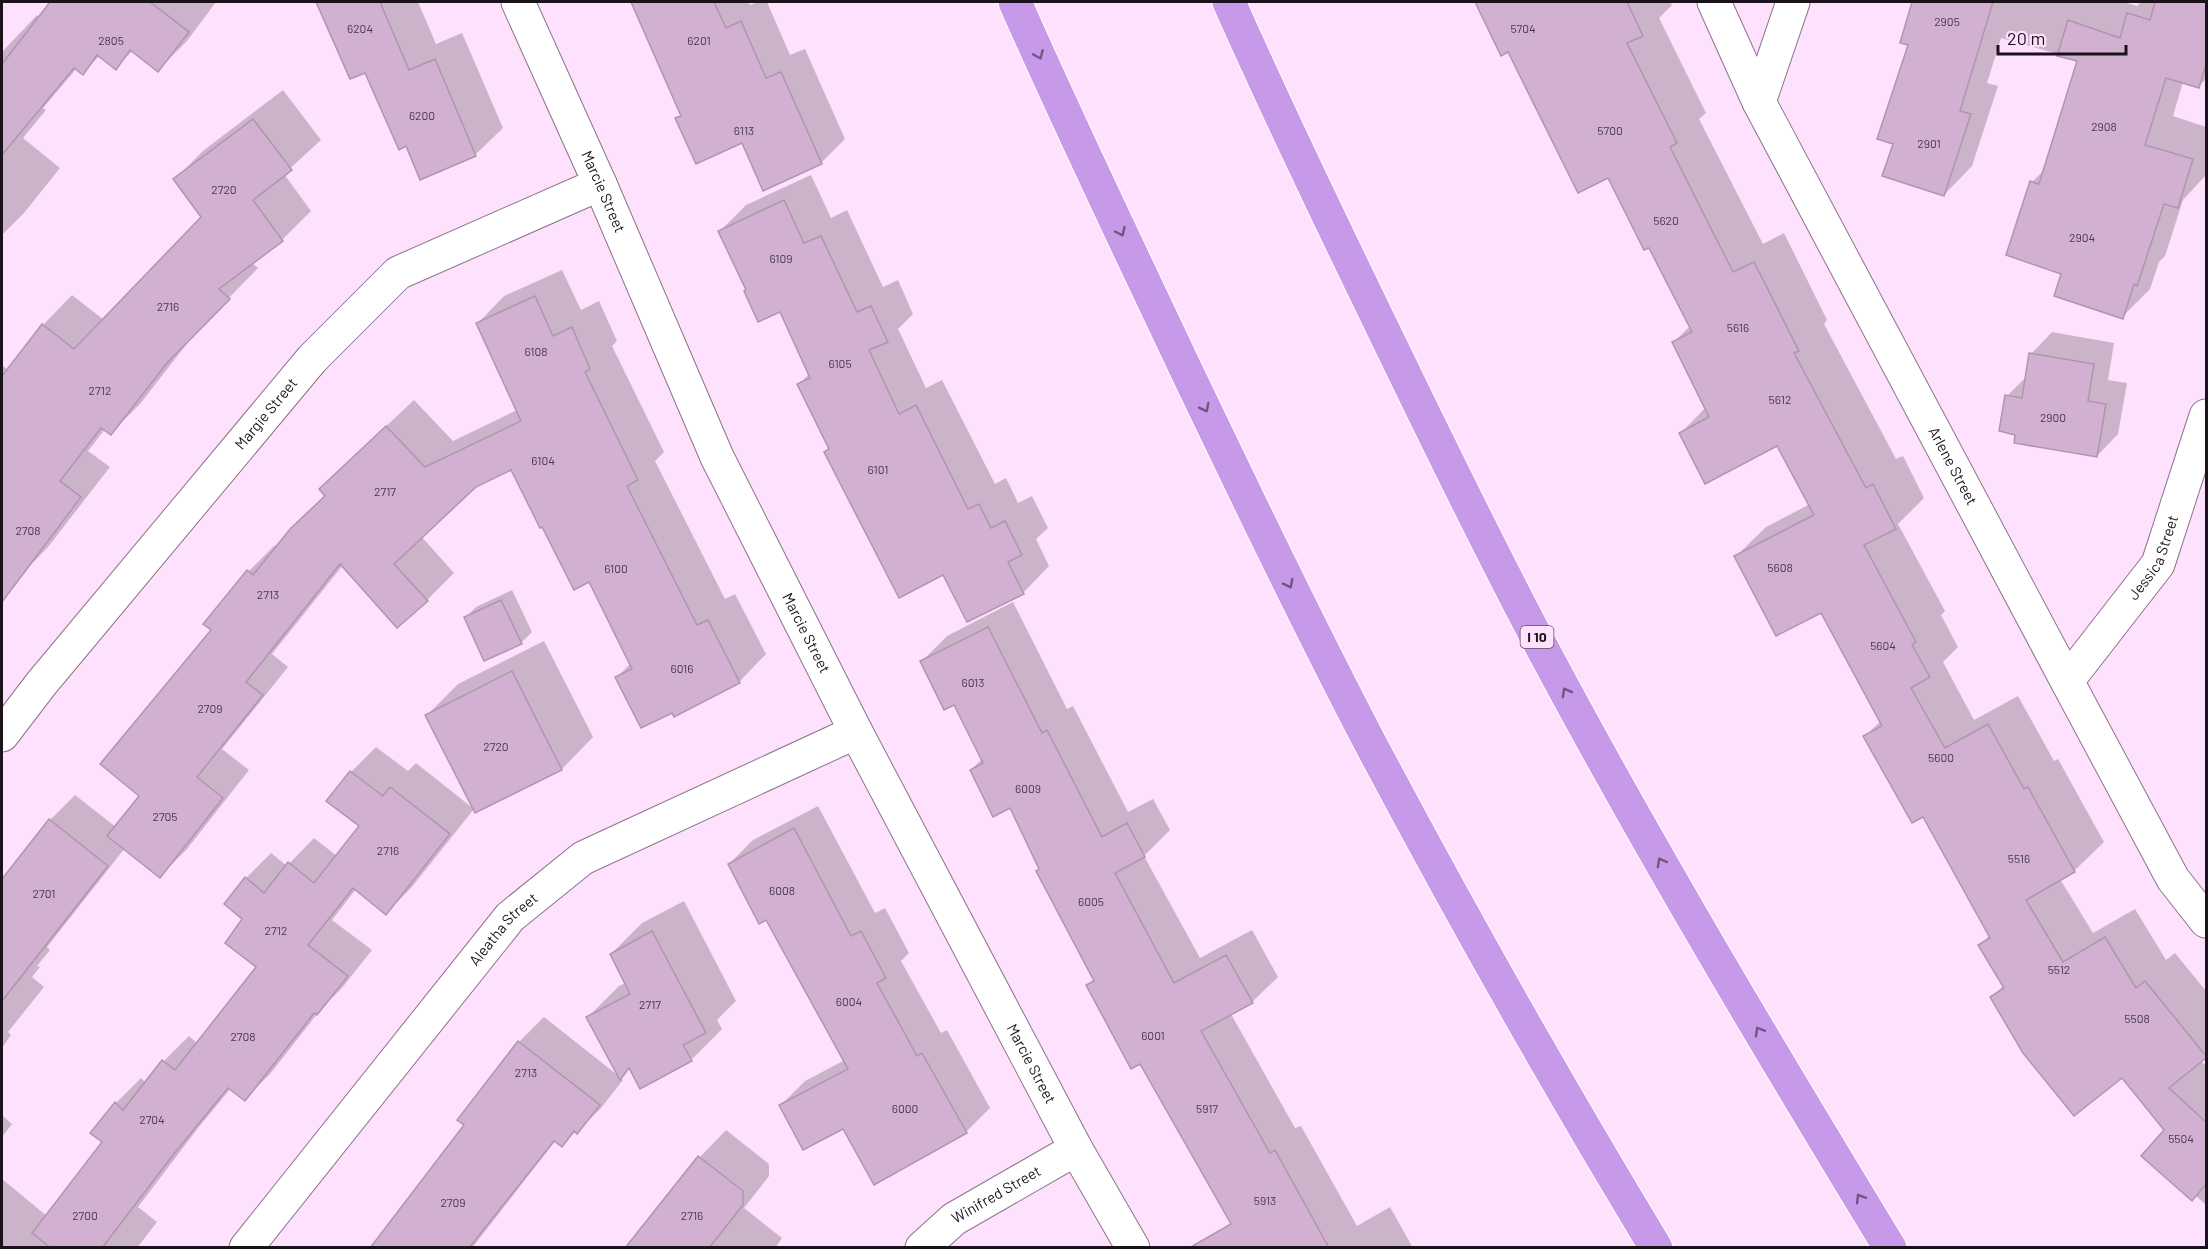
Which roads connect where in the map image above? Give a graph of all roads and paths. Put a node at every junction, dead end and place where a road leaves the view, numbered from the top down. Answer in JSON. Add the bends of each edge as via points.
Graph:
{"nodes":[{"id":1,"x":518,"y":2,"type":"edge"},
{"id":2,"x":1015,"y":2,"type":"edge"},
{"id":3,"x":1229,"y":2,"type":"edge"},
{"id":4,"x":1714,"y":2,"type":"edge"},
{"id":5,"x":1793,"y":2,"type":"edge"},
{"id":6,"x":1759,"y":102,"type":"junction"},
{"id":7,"x":600,"y":184,"type":"junction"},
{"id":8,"x":2206,"y":416,"type":"edge"},
{"id":9,"x":2067,"y":681,"type":"junction"},
{"id":10,"x":856,"y":732,"type":"junction"},
{"id":11,"x":2,"y":735,"type":"edge"},
{"id":12,"x":2206,"y":921,"type":"edge"},
{"id":13,"x":1076,"y":1149,"type":"junction"},
{"id":14,"x":246,"y":1248,"type":"edge"},
{"id":15,"x":922,"y":1248,"type":"edge"},
{"id":16,"x":1133,"y":1248,"type":"edge"},
{"id":17,"x":1656,"y":1248,"type":"edge"},
{"id":18,"x":1890,"y":1248,"type":"edge"}],
"edges":[{"from":1,"to":7,"type":"street","name":"Marcie Street"},
{"from":2,"to":17,"type":"highway","one_way":true,"via":[[1285,577],[1465,917]]},
{"from":18,"to":3,"type":"highway","number":"I 10","one_way":true,"via":[[1778,1064],[1548,659],[1420,406]]},
{"from":4,"to":6,"type":"street","name":"Arlene Street"},
{"from":5,"to":6,"type":"street"},
{"from":6,"to":9,"type":"street","name":"Arlene Street"},
{"from":7,"to":10,"type":"street","name":"Marcie Street","via":[[717,457]]},
{"from":7,"to":11,"type":"street","name":"Margie Street","via":[[398,273],[312,359]]},
{"from":8,"to":9,"type":"street","name":"Jessica Street","via":[[2158,564]]},
{"from":9,"to":12,"type":"street","name":"Arlene Street","via":[[2173,879]]},
{"from":10,"to":13,"type":"street","name":"Marcie Street"},
{"from":10,"to":14,"type":"street","name":"Aleatha Street","via":[[583,858],[510,917]]},
{"from":13,"to":15,"type":"street","name":"Winifred Street","via":[[954,1219]]},
{"from":13,"to":16,"type":"street","name":"Marcie Street"}]}
